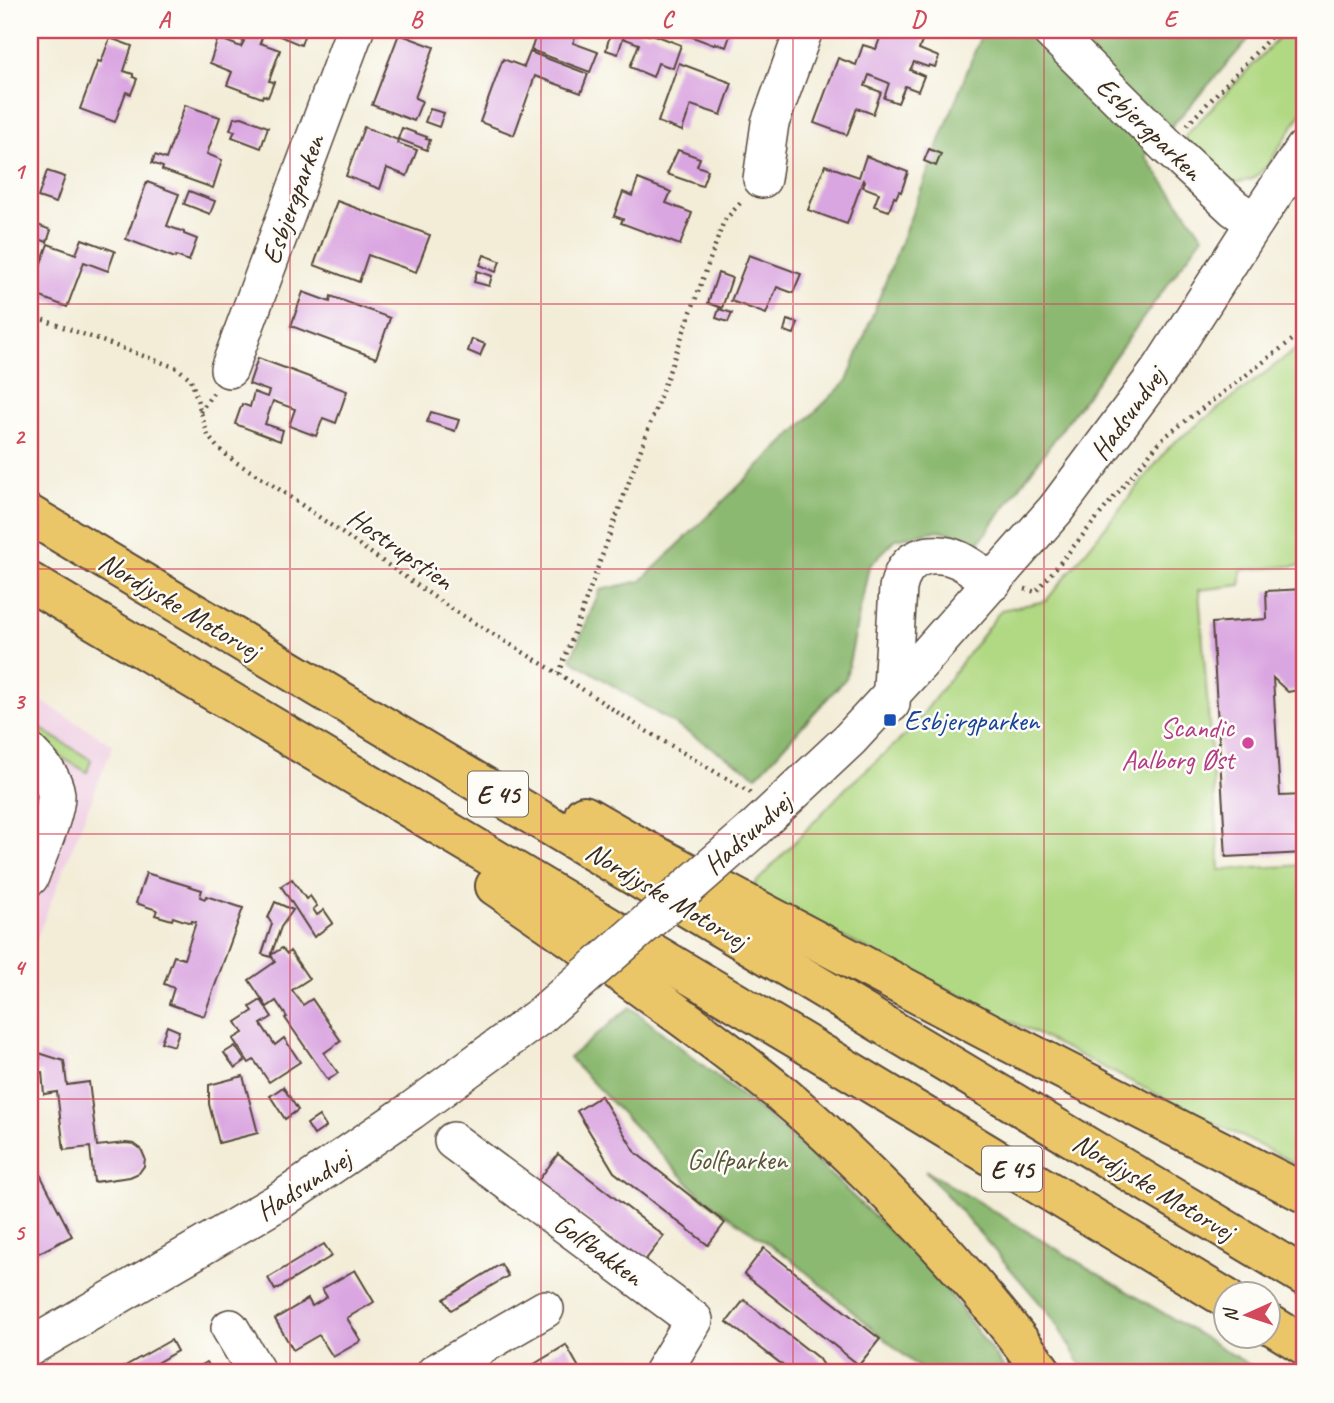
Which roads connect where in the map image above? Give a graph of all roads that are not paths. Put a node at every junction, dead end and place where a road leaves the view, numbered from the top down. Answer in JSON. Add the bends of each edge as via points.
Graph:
{"nodes":[{"id":1,"x":355,"y":30,"type":"edge"},
{"id":2,"x":804,"y":30,"type":"edge"},
{"id":3,"x":1049,"y":30,"type":"edge"},
{"id":4,"x":1304,"y":149,"type":"edge"},
{"id":5,"x":762,"y":179,"type":"road end"},
{"id":6,"x":1255,"y":222,"type":"junction"},
{"id":7,"x":229,"y":369,"type":"dead end"},
{"id":8,"x":30,"y":505,"type":"edge"},
{"id":9,"x":30,"y":515,"type":"edge"},
{"id":10,"x":30,"y":582,"type":"edge"},
{"id":11,"x":993,"y":582,"type":"junction"},
{"id":12,"x":170,"y":664,"type":"junction"},
{"id":13,"x":890,"y":720,"type":"dead end"},
{"id":14,"x":30,"y":753,"type":"edge"},
{"id":15,"x":30,"y":877,"type":"edge"},
{"id":16,"x":453,"y":1141,"type":"dead end"},
{"id":17,"x":1304,"y":1193,"type":"edge"},
{"id":18,"x":1304,"y":1276,"type":"edge"},
{"id":19,"x":1212,"y":1290,"type":"edge"},
{"id":20,"x":545,"y":1309,"type":"dead end"},
{"id":21,"x":230,"y":1328,"type":"dead end"},
{"id":22,"x":1282,"y":1332,"type":"edge"},
{"id":23,"x":1304,"y":1345,"type":"edge"},
{"id":24,"x":30,"y":1347,"type":"edge"},
{"id":25,"x":257,"y":1373,"type":"edge"},
{"id":26,"x":435,"y":1373,"type":"edge"},
{"id":27,"x":662,"y":1373,"type":"edge"},
{"id":28,"x":1043,"y":1373,"type":"edge"}],
"edges":[{"from":1,"to":7,"type":"street","name":"Esbjergparken"},
{"from":2,"to":5,"type":"street","via":[[771,123]]},
{"from":3,"to":6,"type":"street","name":"Esbjergparken","via":[[1167,146]]},
{"from":4,"to":6,"type":"street","name":"Hadsundvej"},
{"from":6,"to":11,"type":"street","name":"Hadsundvej","via":[[1162,367],[1056,509]]},
{"from":8,"to":17,"type":"highway","via":[[373,693],[638,846]]},
{"from":9,"to":18,"type":"highway","name":"Nordjyske Motorvej","number":"E 45"},
{"from":10,"to":12,"type":"highway","name":"Nordjyske Motorvej","number":"E 45"},
{"from":11,"to":13,"type":"street","via":[[958,559],[938,554],[918,557],[902,573]]},
{"from":11,"to":24,"type":"street","name":"Hadsundvej","bridge":true,"via":[[850,739],[540,1016],[278,1202]]},
{"from":12,"to":19,"type":"highway","name":"Nordjyske Motorvej","number":"E 45"},
{"from":12,"to":28,"type":"highway","via":[[654,996],[783,1096],[879,1182],[963,1271]]},
{"from":14,"to":15,"type":"street","via":[[48,773],[56,793]]},
{"from":16,"to":27,"type":"street","name":"Golfbakken","via":[[694,1320]]},
{"from":20,"to":26,"type":"street"},
{"from":21,"to":25,"type":"street"},
{"from":22,"to":23,"type":"highway"}]}
